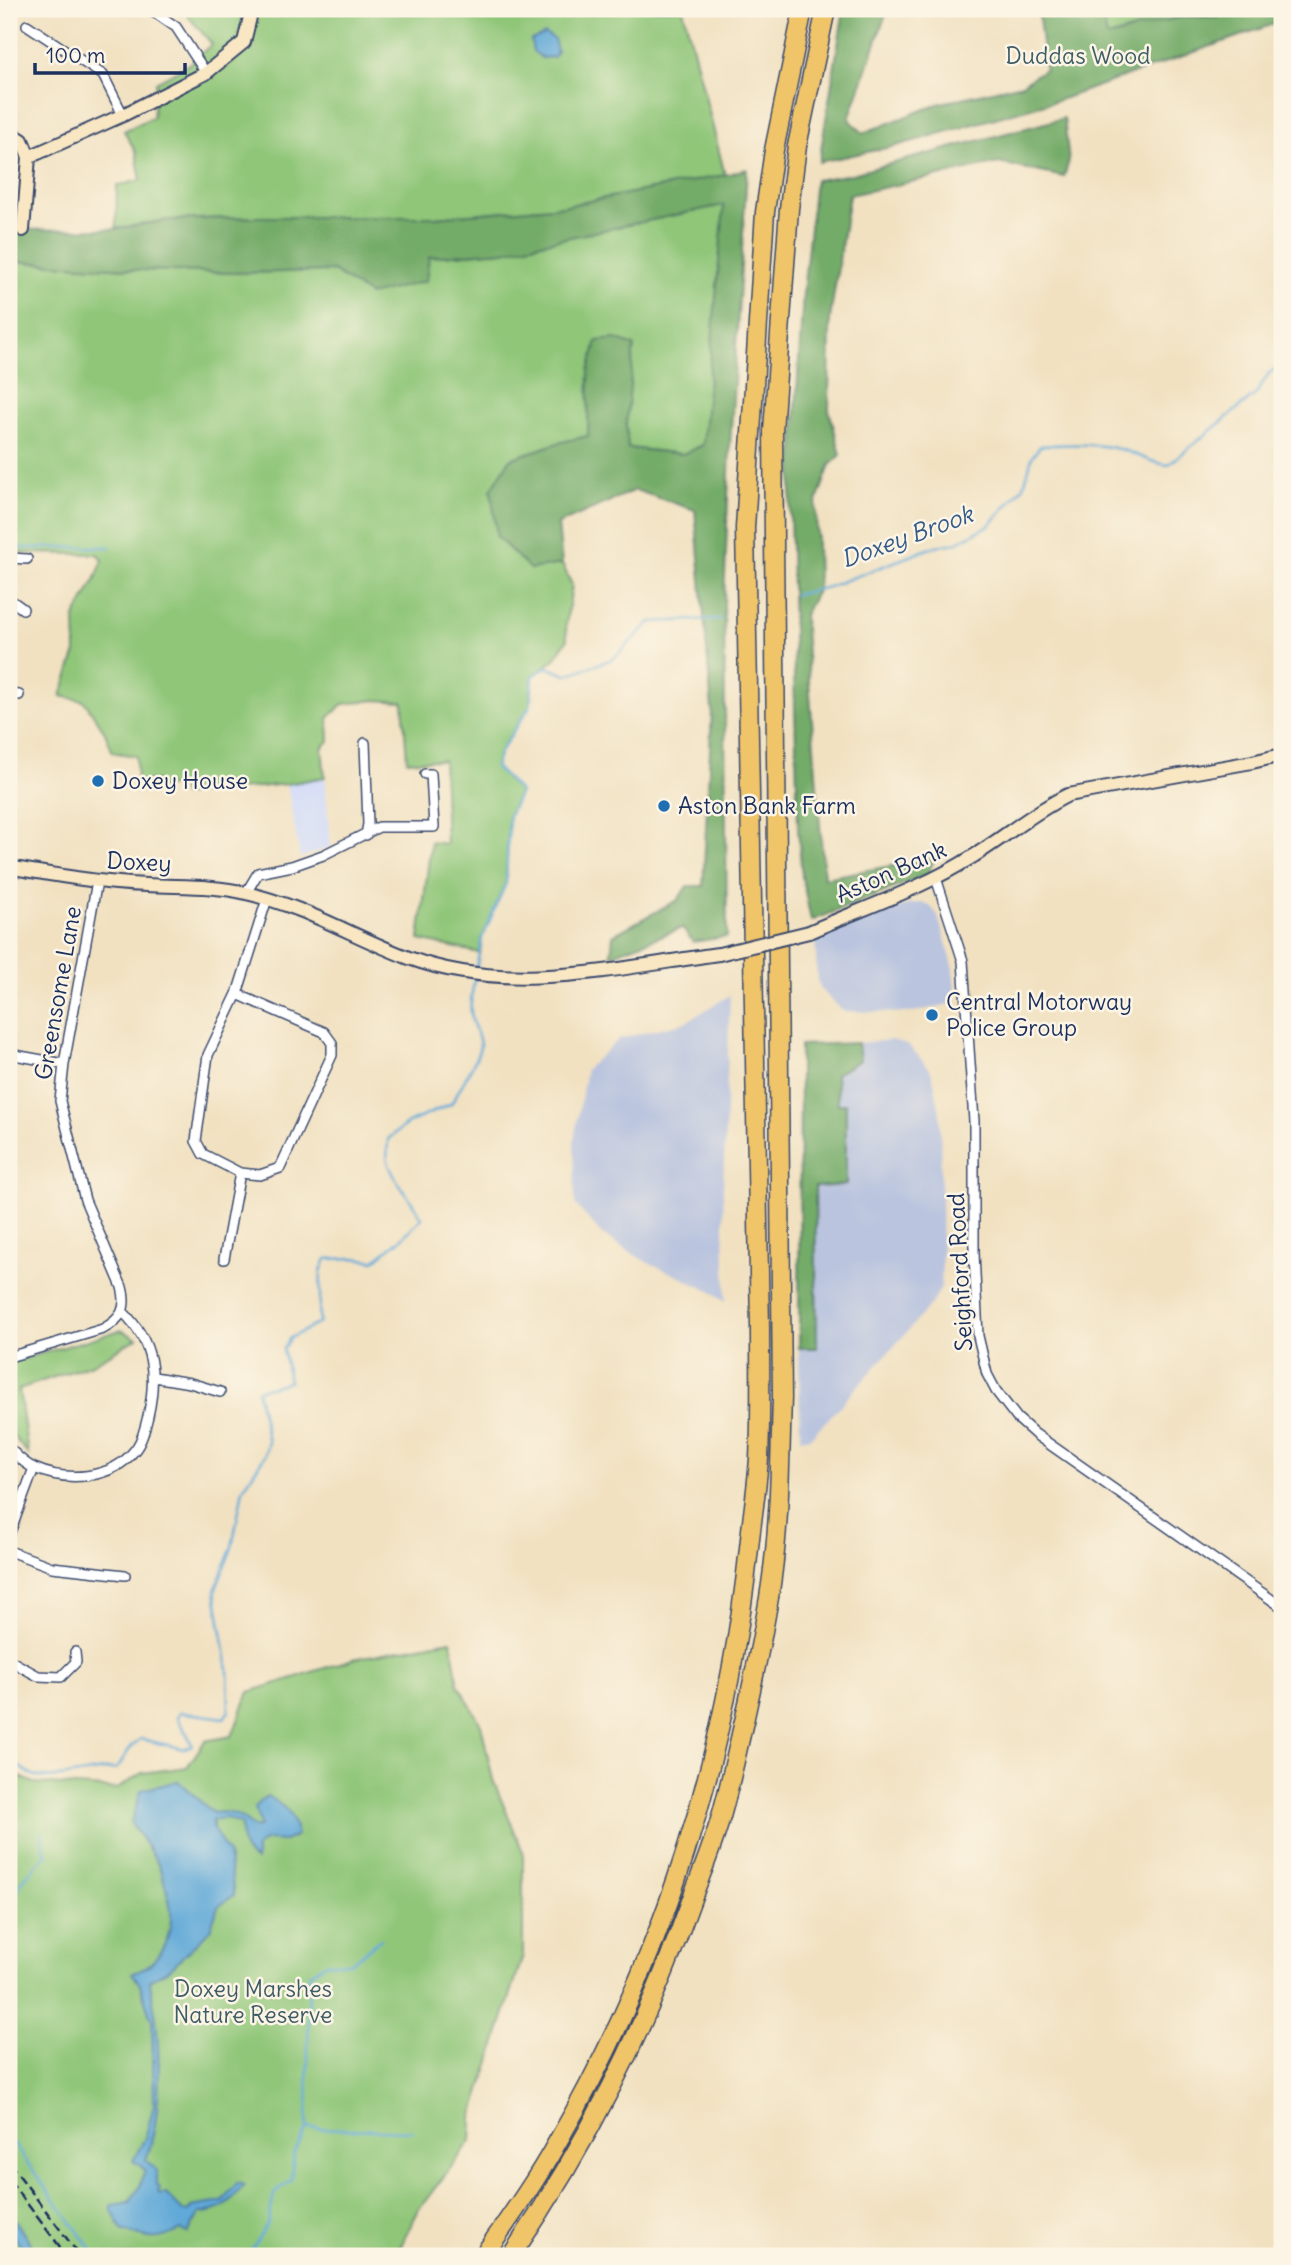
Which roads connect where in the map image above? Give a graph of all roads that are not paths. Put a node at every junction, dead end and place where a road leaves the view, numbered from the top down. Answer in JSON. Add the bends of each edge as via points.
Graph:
{"nodes":[{"id":1,"x":150,"y":9,"type":"edge"},
{"id":2,"x":252,"y":9,"type":"edge"},
{"id":3,"x":803,"y":9,"type":"edge"},
{"id":4,"x":826,"y":9,"type":"edge"},
{"id":5,"x":27,"y":25,"type":"dead end"},
{"id":6,"x":205,"y":73,"type":"junction"},
{"id":7,"x":123,"y":115,"type":"junction"},
{"id":8,"x":9,"y":132,"type":"edge"},
{"id":9,"x":29,"y":158,"type":"junction"},
{"id":10,"x":23,"y":230,"type":"dead end"},
{"id":11,"x":9,"y":558,"type":"edge"},
{"id":12,"x":26,"y":559,"type":"dead end"},
{"id":13,"x":9,"y":569,"type":"edge"},
{"id":14,"x":9,"y":599,"type":"edge"},
{"id":15,"x":23,"y":609,"type":"dead end"},
{"id":16,"x":365,"y":743,"type":"dead end"},
{"id":17,"x":1282,"y":755,"type":"edge"},
{"id":18,"x":425,"y":774,"type":"dead end"},
{"id":19,"x":366,"y":835,"type":"junction"},
{"id":20,"x":9,"y":867,"type":"edge"},
{"id":21,"x":936,"y":878,"type":"junction"},
{"id":22,"x":97,"y":881,"type":"junction"},
{"id":23,"x":246,"y":893,"type":"junction"},
{"id":24,"x":267,"y":898,"type":"junction"},
{"id":25,"x":460,"y":973,"type":"joint"},
{"id":26,"x":237,"y":993,"type":"junction"},
{"id":27,"x":9,"y":1054,"type":"edge"},
{"id":28,"x":64,"y":1064,"type":"junction"},
{"id":29,"x":240,"y":1173,"type":"junction"},
{"id":30,"x":224,"y":1259,"type":"dead end"},
{"id":31,"x":123,"y":1312,"type":"junction"},
{"id":32,"x":9,"y":1357,"type":"edge"},
{"id":33,"x":154,"y":1377,"type":"junction"},
{"id":34,"x":220,"y":1392,"type":"dead end"},
{"id":35,"x":9,"y":1448,"type":"edge"},
{"id":36,"x":34,"y":1468,"type":"junction"},
{"id":37,"x":9,"y":1535,"type":"edge"},
{"id":38,"x":9,"y":1551,"type":"edge"},
{"id":39,"x":125,"y":1575,"type":"dead end"},
{"id":40,"x":1282,"y":1607,"type":"edge"},
{"id":41,"x":76,"y":1657,"type":"dead end"},
{"id":42,"x":9,"y":1660,"type":"edge"},
{"id":43,"x":483,"y":2256,"type":"edge"},
{"id":44,"x":511,"y":2256,"type":"edge"}],
"edges":[{"from":1,"to":6,"type":"street","via":[[176,27]]},
{"from":2,"to":6,"type":"street","via":[[244,42]]},
{"from":3,"to":43,"type":"highway","via":[[765,212],[745,528],[760,1326],[759,1459],[745,1593],[699,1808],[635,1987],[558,2142]]},
{"from":4,"to":44,"type":"highway","via":[[797,146],[789,209],[773,432],[782,1398],[772,1577],[762,1643],[719,1823],[656,1995],[579,2151]]},
{"from":5,"to":7,"type":"street","via":[[103,75]]},
{"from":6,"to":7,"type":"street"},
{"from":7,"to":9,"type":"street"},
{"from":8,"to":9,"type":"street","via":[[22,140]]},
{"from":9,"to":10,"type":"street"},
{"from":11,"to":12,"type":"street"},
{"from":11,"to":13,"type":"street"},
{"from":14,"to":15,"type":"street"},
{"from":16,"to":19,"type":"street"},
{"from":17,"to":21,"type":"street","name":"Aston Bank","via":[[1068,795]]},
{"from":18,"to":19,"type":"street","via":[[431,774],[434,827],[379,827]]},
{"from":19,"to":23,"type":"street","via":[[292,866],[258,873]]},
{"from":20,"to":22,"type":"street","name":"Doxey"},
{"from":21,"to":25,"type":"street","name":"Aston Bank","bridge":true,"via":[[809,932],[719,954],[528,978]]},
{"from":21,"to":40,"type":"street","name":"Seighford Road","via":[[963,961],[974,1121],[978,1325],[987,1374],[1008,1408],[1035,1434]]},
{"from":22,"to":23,"type":"street","name":"Doxey"},
{"from":22,"to":28,"type":"street","name":"Greensome Lane"},
{"from":23,"to":24,"type":"street","name":"Doxey"},
{"from":24,"to":25,"type":"street","name":"Doxey","via":[[410,958]]},
{"from":24,"to":26,"type":"street"},
{"from":26,"to":29,"type":"street","via":[[208,1055],[196,1141],[203,1154]]},
{"from":26,"to":29,"type":"street","via":[[324,1032],[332,1043],[332,1055],[280,1168],[260,1175]]},
{"from":27,"to":28,"type":"street"},
{"from":28,"to":31,"type":"street","name":"Greensome Lane","via":[[63,1116],[85,1199],[122,1287]]},
{"from":29,"to":30,"type":"street"},
{"from":31,"to":32,"type":"street","via":[[103,1329]]},
{"from":31,"to":33,"type":"street","via":[[150,1350]]},
{"from":33,"to":34,"type":"street"},
{"from":33,"to":36,"type":"street","via":[[144,1432],[134,1451],[117,1466],[96,1475],[73,1476]]},
{"from":35,"to":36,"type":"street"},
{"from":36,"to":37,"type":"street"},
{"from":38,"to":39,"type":"street","via":[[52,1567]]},
{"from":41,"to":42,"type":"street","via":[[61,1677],[38,1676]]}]}
